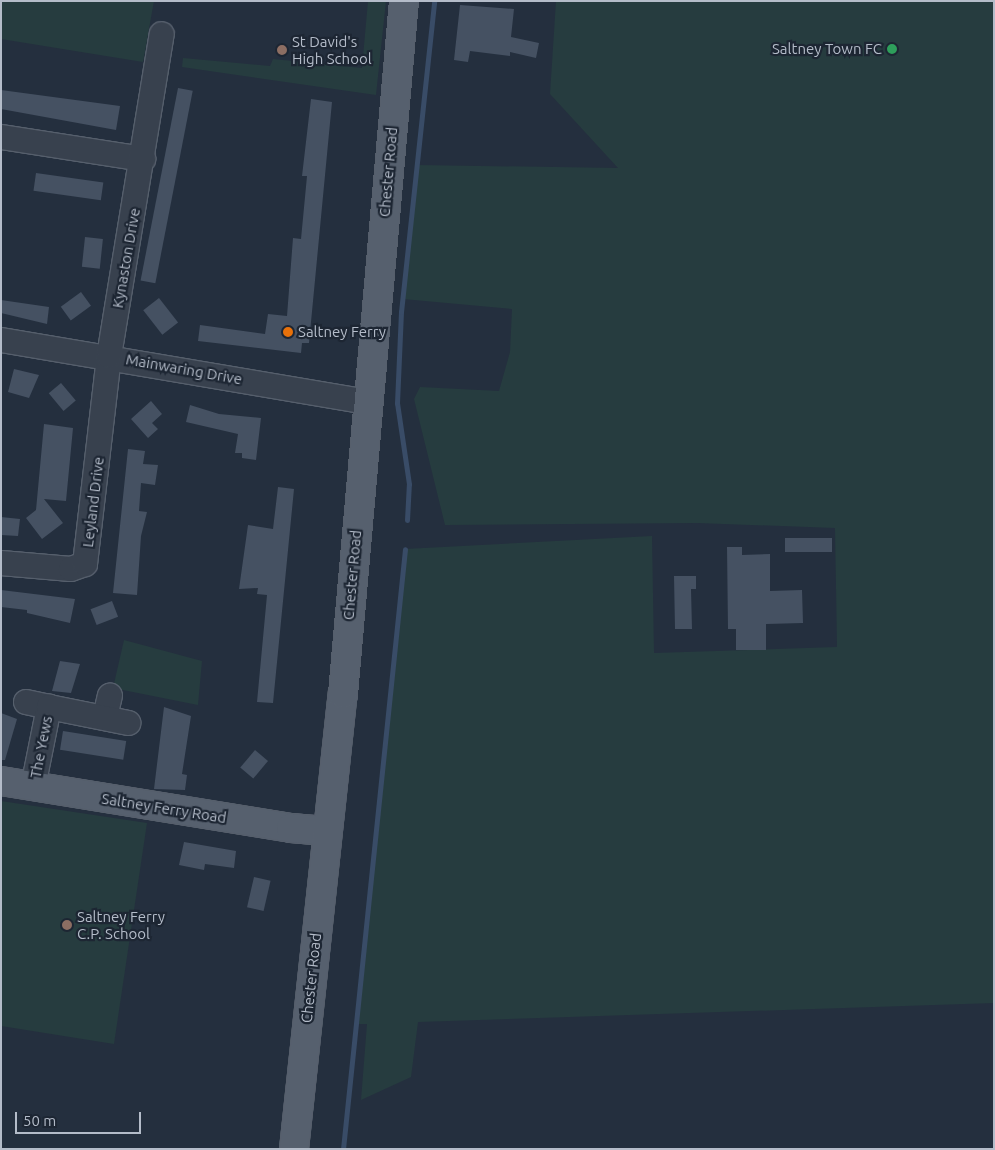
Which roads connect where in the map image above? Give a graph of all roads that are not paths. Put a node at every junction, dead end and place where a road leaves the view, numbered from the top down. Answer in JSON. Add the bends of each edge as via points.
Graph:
{"nodes":[{"id":1,"x":404,"y":1,"type":"edge"},
{"id":2,"x":162,"y":34,"type":"dead end"},
{"id":3,"x":1,"y":137,"type":"edge"},
{"id":4,"x":143,"y":159,"type":"junction"},
{"id":5,"x":1,"y":340,"type":"edge"},
{"id":6,"x":109,"y":356,"type":"junction"},
{"id":7,"x":366,"y":402,"type":"junction"},
{"id":8,"x":1,"y":563,"type":"edge"},
{"id":9,"x":114,"y":712,"type":"dead end"},
{"id":10,"x":1,"y":781,"type":"edge"},
{"id":11,"x":33,"y":786,"type":"junction"},
{"id":12,"x":326,"y":831,"type":"junction"},
{"id":13,"x":294,"y":1149,"type":"edge"}],
"edges":[{"from":1,"to":7,"type":"main road","name":"Chester Road"},
{"from":2,"to":4,"type":"street","name":"Kynaston Drive"},
{"from":3,"to":4,"type":"street"},
{"from":4,"to":6,"type":"street","name":"Kynaston Drive"},
{"from":5,"to":6,"type":"street","name":"Mainwaring Drive"},
{"from":6,"to":7,"type":"street","name":"Mainwaring Drive"},
{"from":6,"to":8,"type":"street","name":"Leyland Drive","via":[[85,564],[71,569]]},
{"from":7,"to":12,"type":"main road","name":"Chester Road","via":[[343,694]]},
{"from":9,"to":11,"type":"street","name":"The Yews","via":[[38,705]]},
{"from":10,"to":11,"type":"main road","name":"Saltney Ferry Road"},
{"from":11,"to":12,"type":"main road","name":"Saltney Ferry Road"},
{"from":12,"to":13,"type":"main road","name":"Chester Road"}]}
